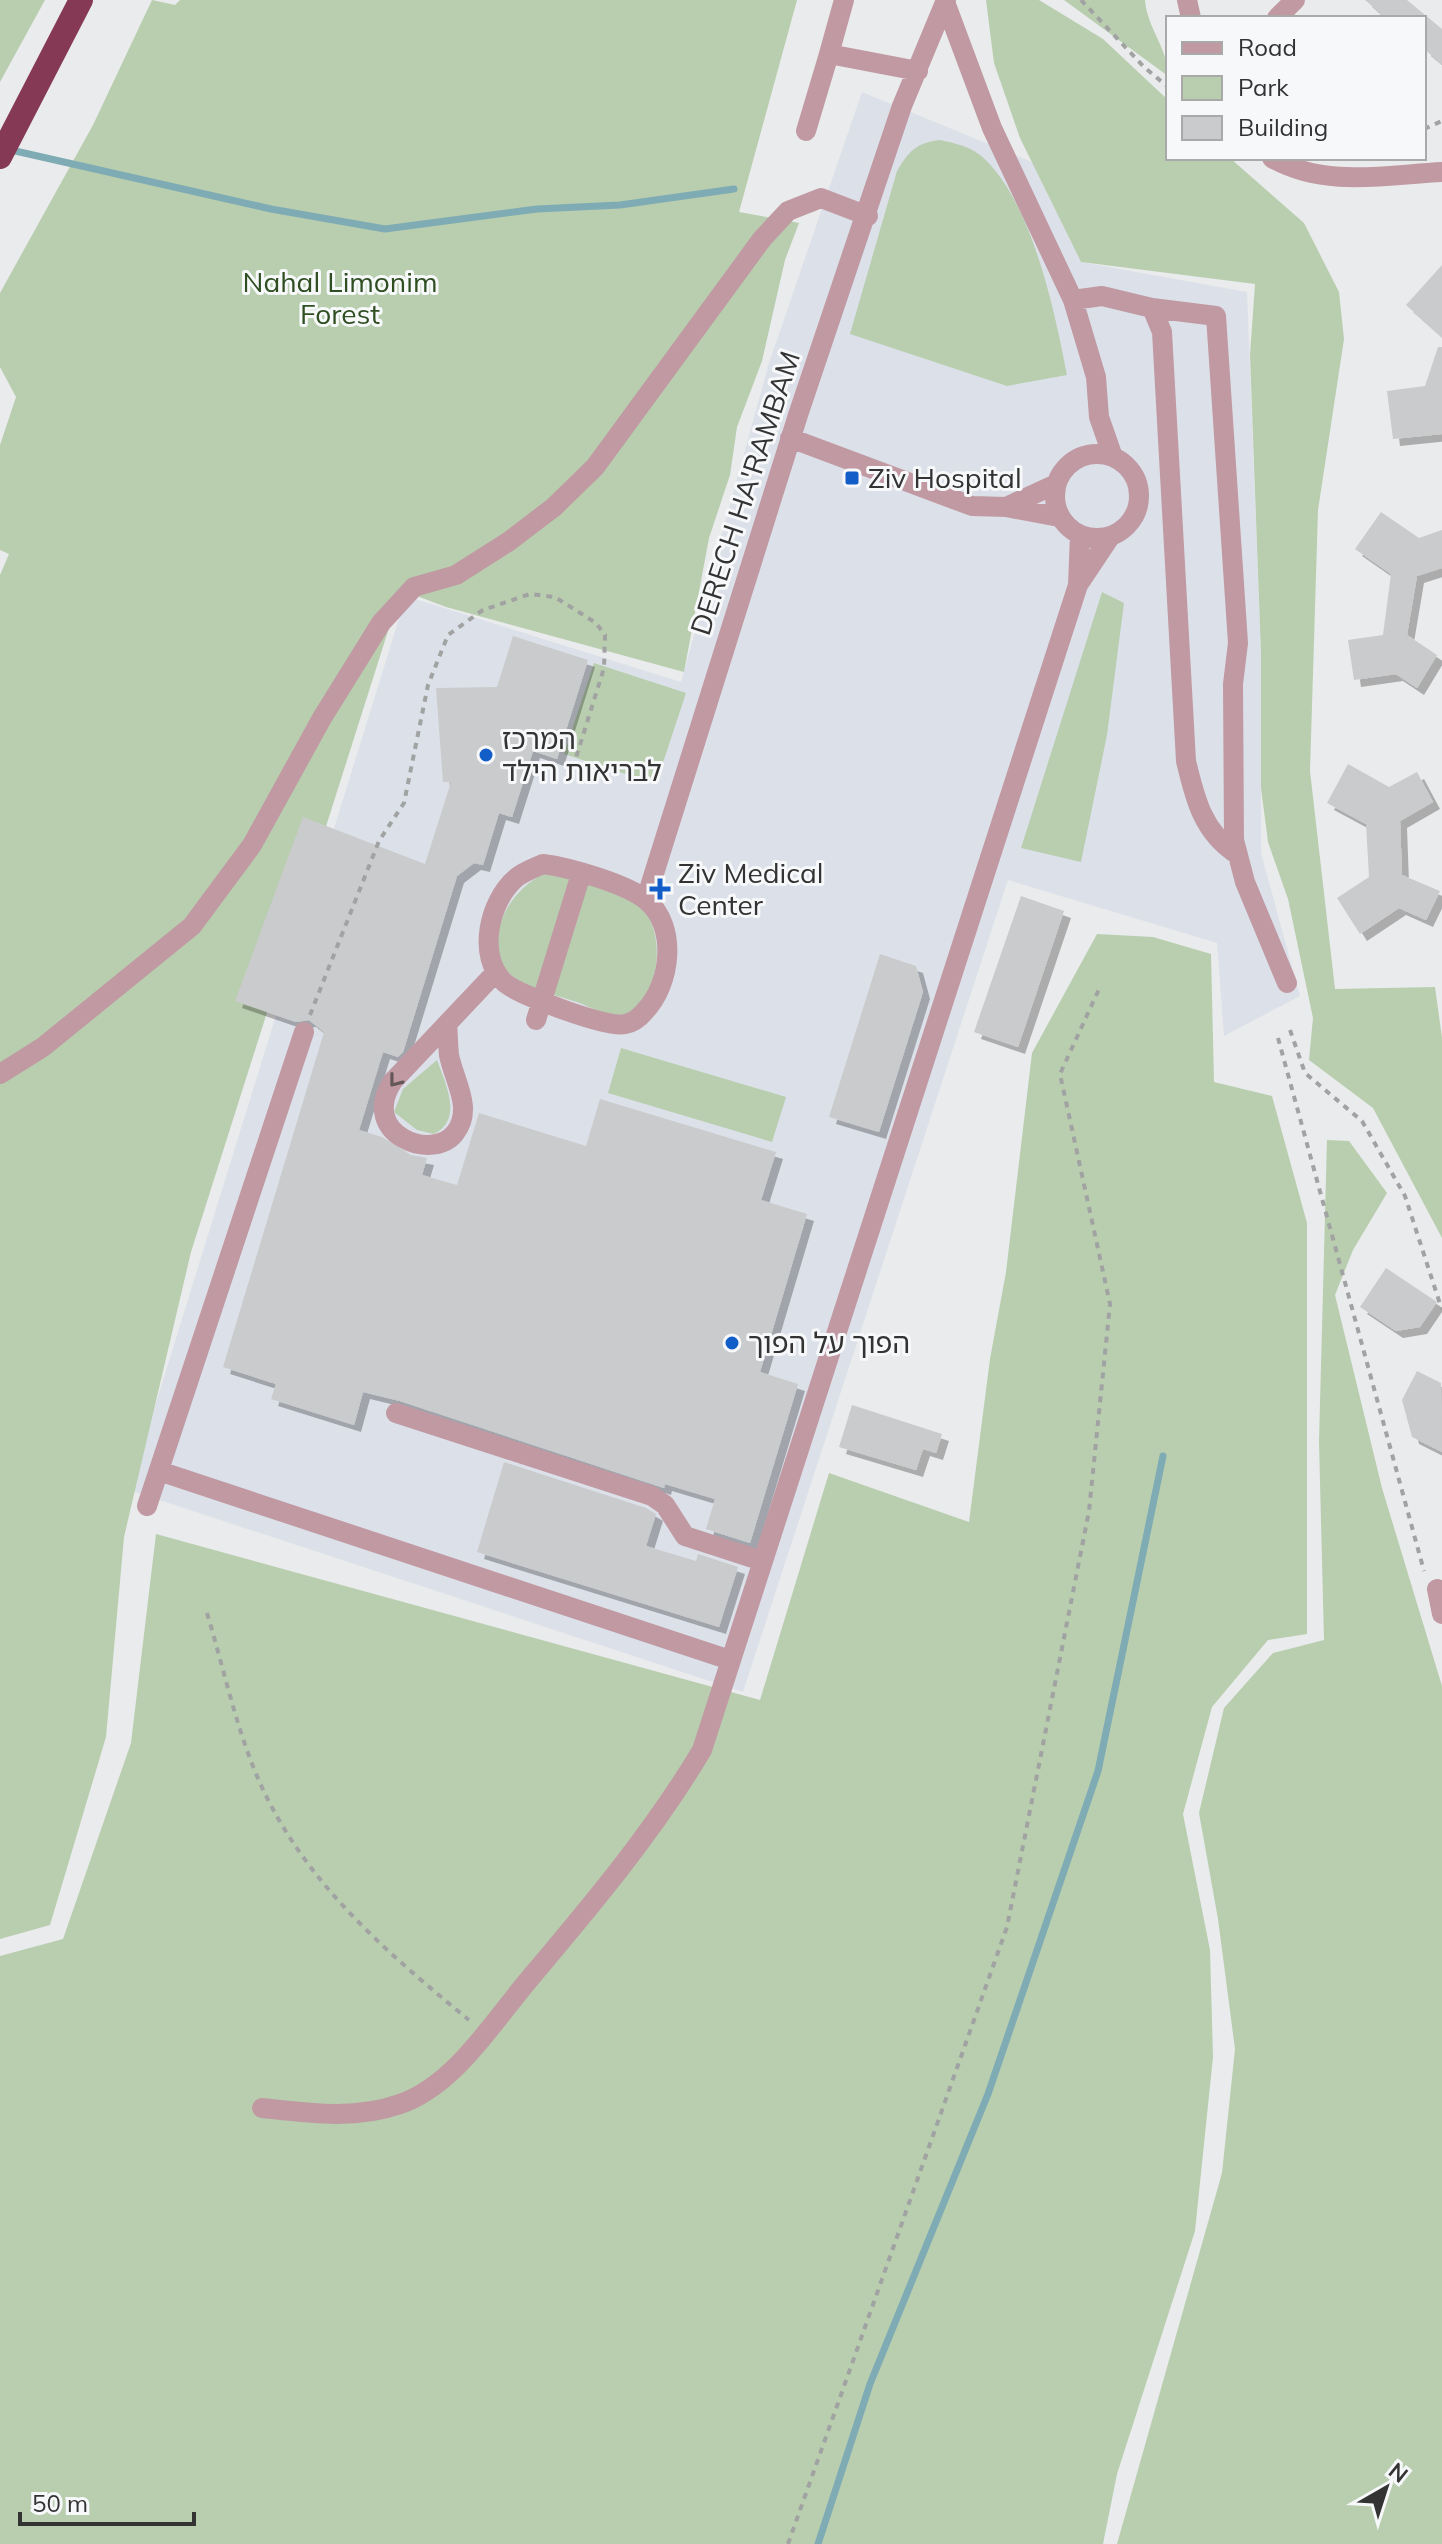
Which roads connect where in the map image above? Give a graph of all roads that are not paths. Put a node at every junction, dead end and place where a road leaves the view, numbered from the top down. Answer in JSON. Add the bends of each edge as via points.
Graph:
{"nodes":[{"id":1,"x":81,"y":0,"type":"edge"},
{"id":2,"x":844,"y":0,"type":"edge"},
{"id":3,"x":1295,"y":0,"type":"edge"},
{"id":4,"x":946,"y":1,"type":"edge"},
{"id":5,"x":1279,"y":16,"type":"edge"},
{"id":6,"x":829,"y":54,"type":"junction"},
{"id":7,"x":918,"y":71,"type":"junction"},
{"id":8,"x":806,"y":131,"type":"dead end"},
{"id":9,"x":0,"y":157,"type":"edge"},
{"id":10,"x":1276,"y":160,"type":"edge"},
{"id":11,"x":1442,"y":172,"type":"edge"},
{"id":12,"x":870,"y":208,"type":"junction"},
{"id":13,"x":1073,"y":300,"type":"junction"},
{"id":14,"x":1152,"y":308,"type":"junction"},
{"id":15,"x":1099,"y":417,"type":"junction"},
{"id":16,"x":790,"y":438,"type":"junction"},
{"id":17,"x":1090,"y":454,"type":"junction"},
{"id":18,"x":1113,"y":457,"type":"junction"},
{"id":19,"x":1056,"y":484,"type":"junction"},
{"id":20,"x":1006,"y":507,"type":"junction"},
{"id":21,"x":1059,"y":517,"type":"junction"},
{"id":22,"x":1080,"y":535,"type":"junction"},
{"id":23,"x":1110,"y":537,"type":"junction"},
{"id":24,"x":1078,"y":585,"type":"junction"},
{"id":25,"x":1238,"y":855,"type":"junction"},
{"id":26,"x":581,"y":874,"type":"junction"},
{"id":27,"x":646,"y":899,"type":"junction"},
{"id":28,"x":496,"y":972,"type":"junction"},
{"id":29,"x":1287,"y":983,"type":"dead end"},
{"id":30,"x":539,"y":1010,"type":"junction"},
{"id":31,"x":447,"y":1024,"type":"junction"},
{"id":32,"x":304,"y":1032,"type":"road end"},
{"id":33,"x":0,"y":1074,"type":"edge"},
{"id":34,"x":396,"y":1413,"type":"dead end"},
{"id":35,"x":159,"y":1471,"type":"junction"},
{"id":36,"x":147,"y":1506,"type":"dead end"},
{"id":37,"x":762,"y":1561,"type":"junction"},
{"id":38,"x":1437,"y":1589,"type":"road end"},
{"id":39,"x":1442,"y":1614,"type":"edge"},
{"id":40,"x":730,"y":1660,"type":"junction"},
{"id":41,"x":262,"y":2108,"type":"dead end"}],
"edges":[{"from":1,"to":9,"type":"highway"},
{"from":2,"to":6,"type":"street"},
{"from":3,"to":5,"type":"street"},
{"from":4,"to":7,"type":"street","name":"DERECH HA'RAMBAM"},
{"from":4,"to":13,"type":"street","via":[[992,128]]},
{"from":6,"to":7,"type":"street"},
{"from":6,"to":8,"type":"street"},
{"from":7,"to":12,"type":"street","name":"DERECH HA'RAMBAM"},
{"from":10,"to":11,"type":"street","via":[[1329,178]]},
{"from":12,"to":16,"type":"street","name":"DERECH HA'RAMBAM"},
{"from":12,"to":33,"type":"street","via":[[821,198],[788,211],[595,467],[508,542],[456,575],[414,587],[381,623],[252,845],[192,926],[43,1047]]},
{"from":13,"to":14,"type":"street","via":[[1102,296]]},
{"from":13,"to":15,"type":"street","via":[[1096,377]]},
{"from":14,"to":25,"type":"street","via":[[1162,332],[1186,761],[1198,808],[1220,844]]},
{"from":14,"to":25,"type":"street","via":[[1216,316],[1238,643],[1233,700]]},
{"from":15,"to":17,"type":"street"},
{"from":15,"to":18,"type":"street"},
{"from":16,"to":20,"type":"street","via":[[972,506]]},
{"from":16,"to":27,"type":"street","name":"DERECH HA'RAMBAM"},
{"from":17,"to":18,"type":"street"},
{"from":17,"to":19,"type":"street","via":[[1069,464]]},
{"from":18,"to":23,"type":"street","via":[[1135,478],[1138,506],[1122,530]]},
{"from":19,"to":20,"type":"street"},
{"from":19,"to":21,"type":"street"},
{"from":20,"to":21,"type":"street"},
{"from":21,"to":22,"type":"street"},
{"from":22,"to":23,"type":"street"},
{"from":22,"to":24,"type":"street"},
{"from":23,"to":24,"type":"street"},
{"from":24,"to":37,"type":"street"},
{"from":25,"to":29,"type":"street"},
{"from":26,"to":27,"type":"street"},
{"from":26,"to":28,"type":"street","via":[[543,864],[509,885],[489,927]]},
{"from":26,"to":30,"type":"street"},
{"from":27,"to":30,"type":"street","via":[[656,910],[668,951],[658,991],[647,1009],[625,1025]]},
{"from":28,"to":30,"type":"street"},
{"from":28,"to":31,"type":"street"},
{"from":31,"to":31,"type":"street","one_way":true,"via":[[393,1081],[382,1103],[385,1123],[413,1142],[447,1142],[463,1111]]},
{"from":32,"to":35,"type":"street"},
{"from":34,"to":37,"type":"street","via":[[652,1496],[665,1505],[685,1536]]},
{"from":35,"to":36,"type":"street"},
{"from":35,"to":40,"type":"street"},
{"from":37,"to":40,"type":"street"},
{"from":38,"to":39,"type":"street"},
{"from":40,"to":41,"type":"street","via":[[702,1750],[668,1807],[455,2066],[403,2104],[373,2112],[332,2115]]}]}
